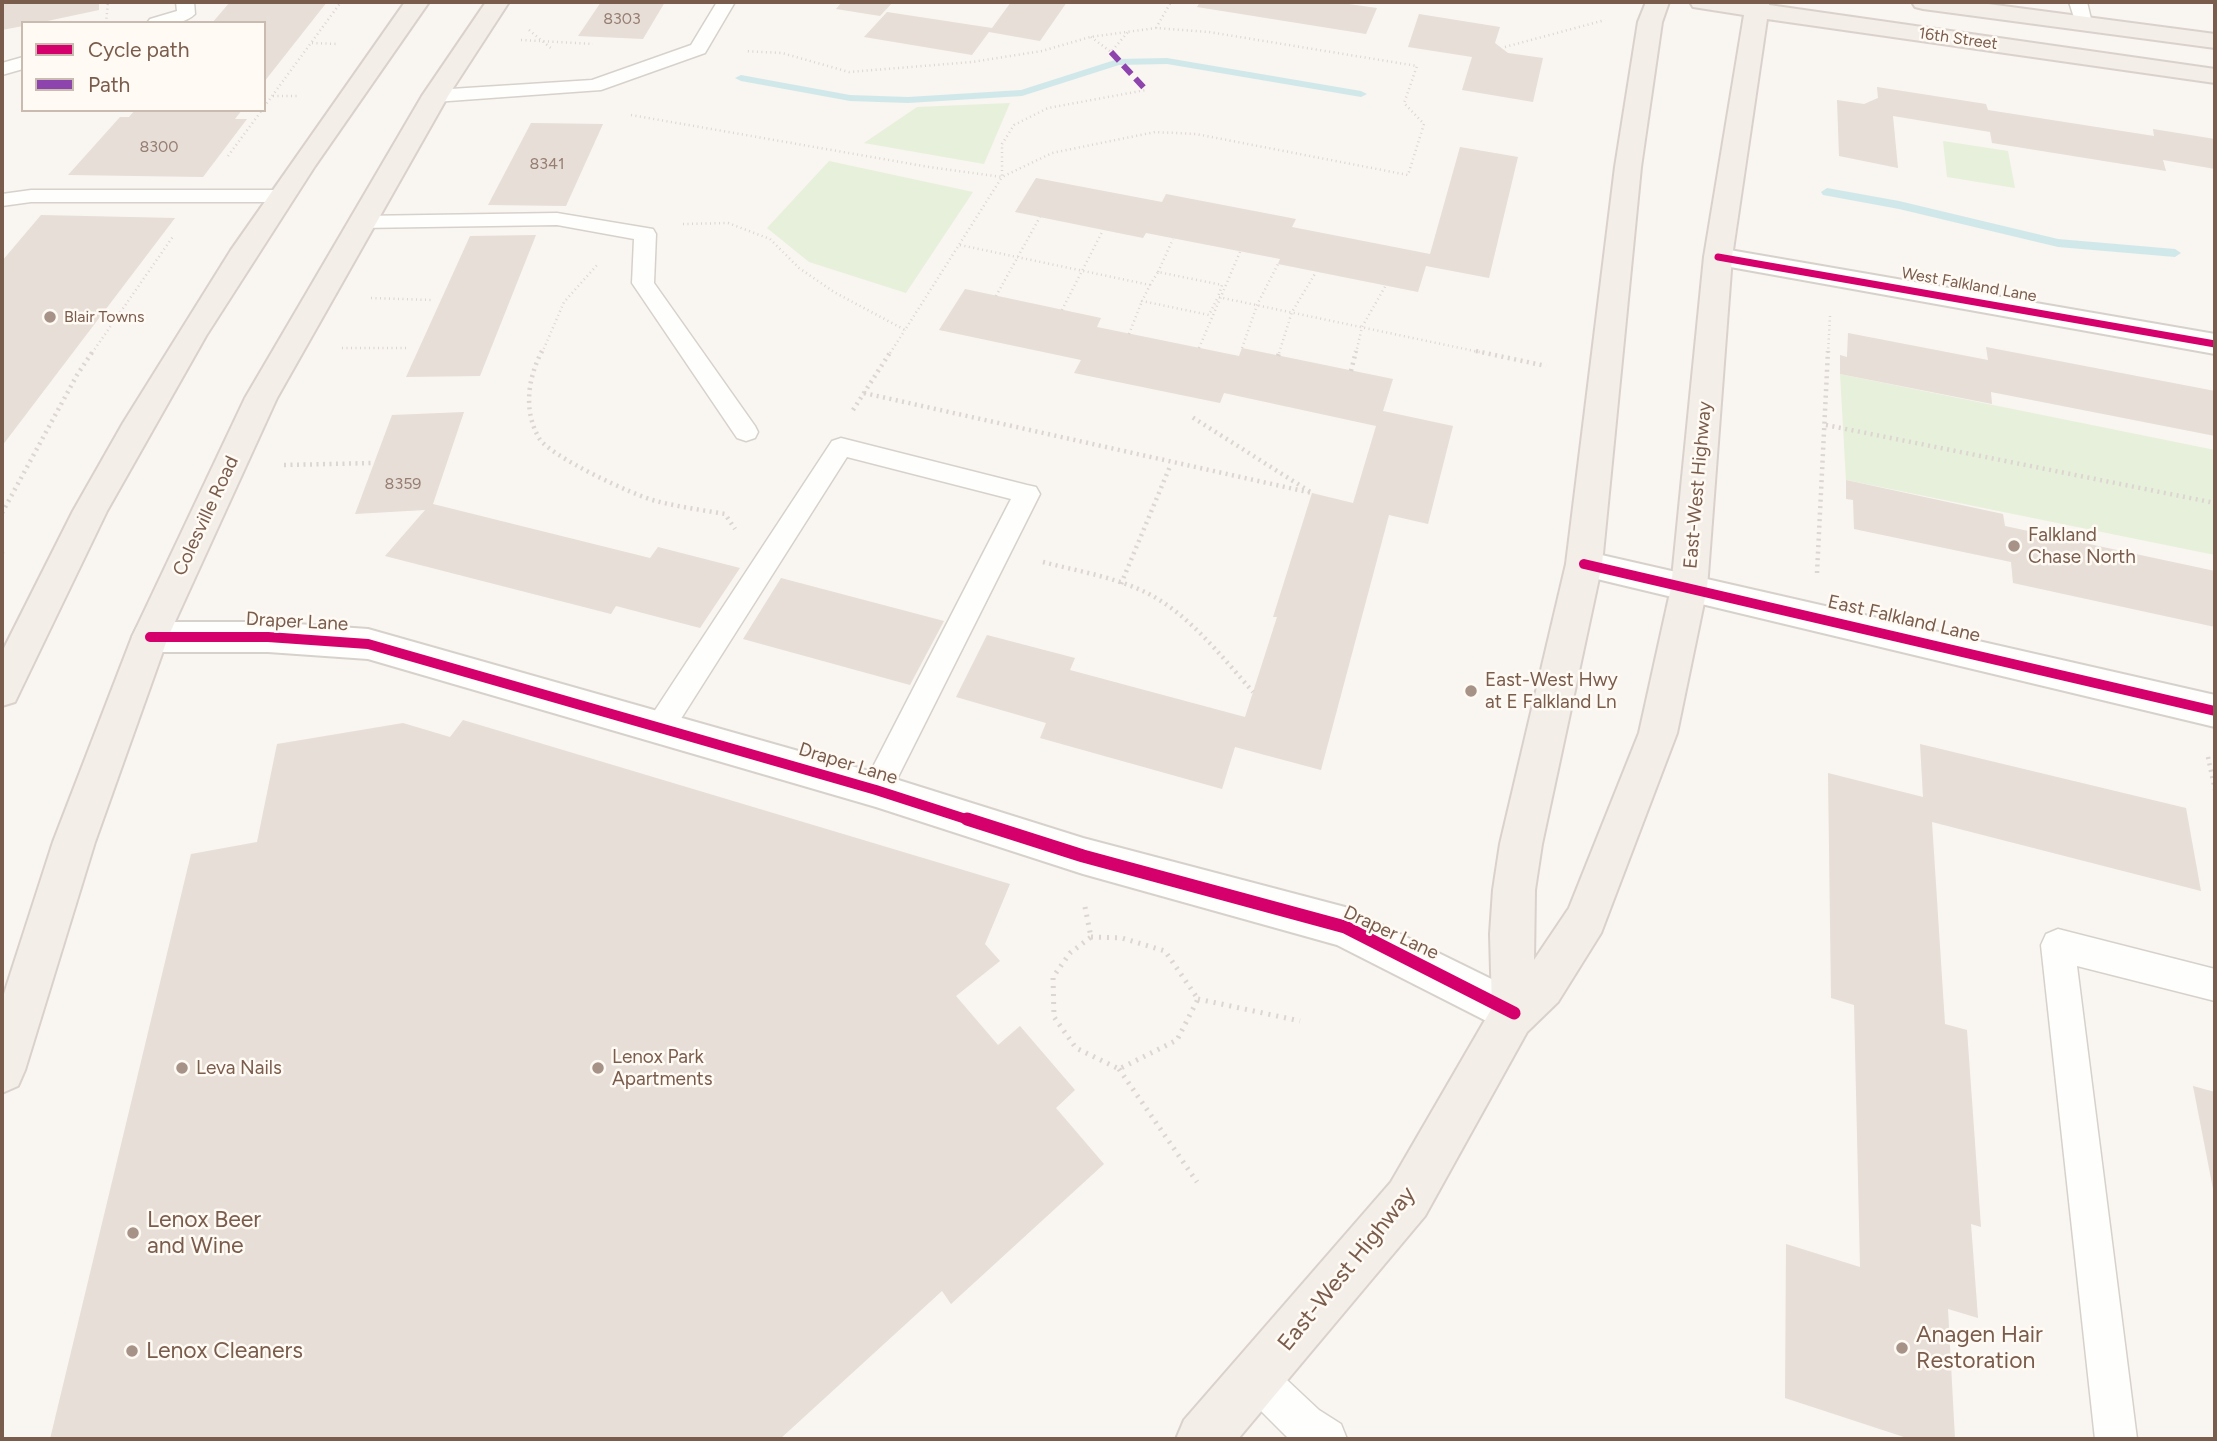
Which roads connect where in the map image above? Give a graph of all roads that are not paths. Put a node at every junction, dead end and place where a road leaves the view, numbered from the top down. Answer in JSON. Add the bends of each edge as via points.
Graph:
{"nodes":[{"id":1,"x":185,"y":2,"type":"edge"},
{"id":2,"x":417,"y":2,"type":"edge"},
{"id":3,"x":497,"y":2,"type":"edge"},
{"id":4,"x":726,"y":2,"type":"edge"},
{"id":5,"x":1657,"y":2,"type":"edge"},
{"id":6,"x":1700,"y":2,"type":"edge"},
{"id":7,"x":1923,"y":2,"type":"edge"},
{"id":8,"x":1982,"y":2,"type":"edge"},
{"id":9,"x":1757,"y":6,"type":"edge"},
{"id":10,"x":2081,"y":12,"type":"edge"},
{"id":11,"x":2036,"y":17,"type":"junction"},
{"id":12,"x":163,"y":21,"type":"edge"},
{"id":13,"x":2215,"y":41,"type":"edge"},
{"id":14,"x":21,"y":64,"type":"edge"},
{"id":15,"x":2,"y":69,"type":"edge"},
{"id":16,"x":2215,"y":76,"type":"edge"},
{"id":17,"x":435,"y":96,"type":"junction"},
{"id":18,"x":283,"y":196,"type":"junction"},
{"id":19,"x":2,"y":200,"type":"edge"},
{"id":20,"x":361,"y":222,"type":"junction"},
{"id":21,"x":1718,"y":257,"type":"junction"},
{"id":22,"x":2215,"y":344,"type":"edge"},
{"id":23,"x":746,"y":432,"type":"dead end"},
{"id":24,"x":1584,"y":564,"type":"junction"},
{"id":25,"x":1689,"y":588,"type":"junction"},
{"id":26,"x":150,"y":637,"type":"junction"},
{"id":27,"x":12,"y":645,"type":"edge"},
{"id":28,"x":2,"y":691,"type":"edge"},
{"id":29,"x":2215,"y":711,"type":"edge"},
{"id":30,"x":659,"y":727,"type":"junction"},
{"id":31,"x":876,"y":790,"type":"junction"},
{"id":32,"x":2215,"y":985,"type":"edge"},
{"id":33,"x":1514,"y":1013,"type":"junction"},
{"id":34,"x":2,"y":1070,"type":"edge"},
{"id":35,"x":1257,"y":1379,"type":"junction"},
{"id":36,"x":1203,"y":1439,"type":"edge"},
{"id":37,"x":1326,"y":1439,"type":"edge"},
{"id":38,"x":2116,"y":1439,"type":"edge"}],
"edges":[{"from":1,"to":12,"type":"lane","via":[[186,14]]},
{"from":2,"to":18,"type":"main road"},
{"from":3,"to":17,"type":"main road","name":"Colesville Road"},
{"from":4,"to":17,"type":"lane","via":[[698,49],[594,86]]},
{"from":5,"to":24,"type":"main road","via":[[1628,167]]},
{"from":6,"to":9,"type":"main road","name":"16th Street"},
{"from":7,"to":11,"type":"main road","name":"16th Street"},
{"from":8,"to":11,"type":"main road"},
{"from":9,"to":16,"type":"main road","name":"16th Street"},
{"from":9,"to":21,"type":"main road","name":"East-West Highway"},
{"from":10,"to":11,"type":"main road","name":"16th Street"},
{"from":10,"to":13,"type":"main road","name":"16th Street"},
{"from":14,"to":15,"type":"lane"},
{"from":17,"to":20,"type":"main road","name":"Colesville Road"},
{"from":18,"to":19,"type":"lane","via":[[31,196]]},
{"from":18,"to":27,"type":"main road","via":[[123,447]]},
{"from":20,"to":23,"type":"lane","via":[[557,219],[645,234],[642,283]]},
{"from":20,"to":26,"type":"main road","name":"Colesville Road","via":[[261,398]]},
{"from":21,"to":22,"type":"street","name":"West Falkland Lane"},
{"from":21,"to":25,"type":"main road","name":"East-West Highway"},
{"from":24,"to":25,"type":"street","name":"East Falkland Lane"},
{"from":24,"to":33,"type":"main road","via":[[1521,844],[1512,934]]},
{"from":25,"to":29,"type":"street","name":"East Falkland Lane"},
{"from":25,"to":33,"type":"main road","name":"East-West Highway","via":[[1658,733],[1587,919],[1542,987]]},
{"from":26,"to":30,"type":"street","name":"Draper Lane","via":[[268,637],[368,644]]},
{"from":26,"to":34,"type":"main road","name":"Colesville Road","via":[[74,842]]},
{"from":27,"to":28,"type":"main road"},
{"from":30,"to":31,"type":"street","name":"Draper Lane"},
{"from":30,"to":31,"type":"lane","via":[[841,447],[1027,494]]},
{"from":31,"to":33,"type":"street","name":"Draper Lane","via":[[1083,856],[1345,927]]},
{"from":32,"to":38,"type":"lane","via":[[2058,945]]},
{"from":33,"to":35,"type":"main road","name":"East-West Highway","via":[[1408,1199]]},
{"from":35,"to":36,"type":"main road","name":"East-West Highway"},
{"from":35,"to":37,"type":"lane","via":[[1304,1426]]}]}
